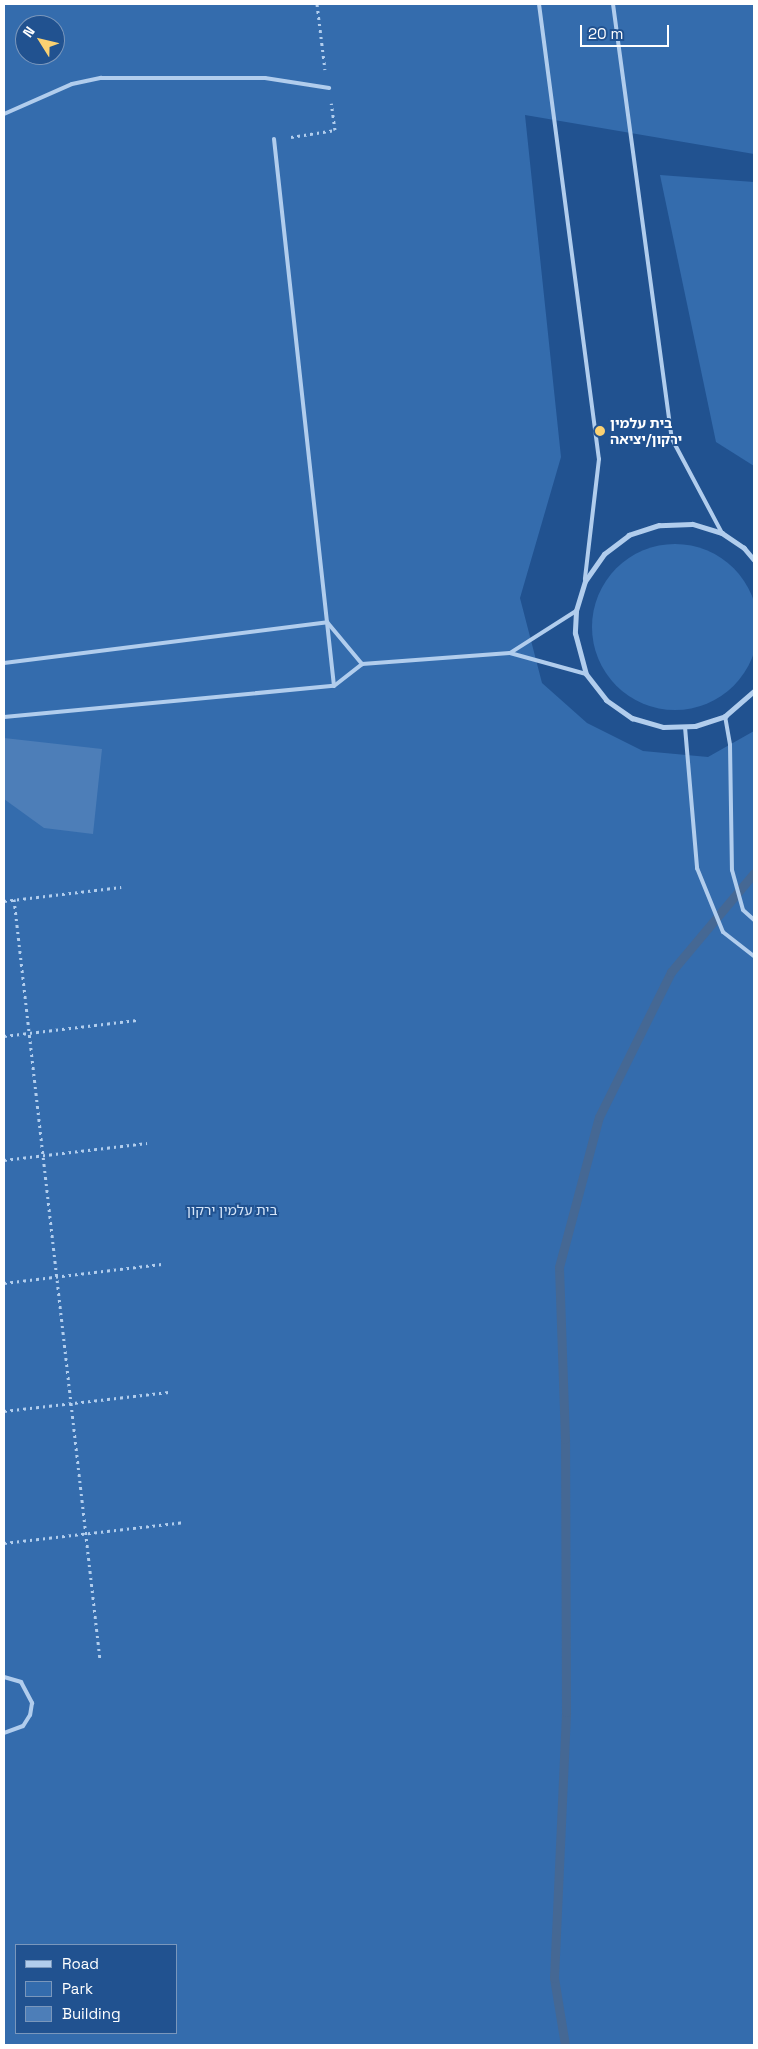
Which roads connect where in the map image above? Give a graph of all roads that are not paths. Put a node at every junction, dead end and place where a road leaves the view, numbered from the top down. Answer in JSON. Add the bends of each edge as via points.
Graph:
{"nodes":[{"id":1,"x":539,"y":4,"type":"edge"},
{"id":2,"x":613,"y":4,"type":"edge"},
{"id":3,"x":328,"y":88,"type":"dead end"},
{"id":4,"x":4,"y":114,"type":"edge"},
{"id":5,"x":274,"y":139,"type":"dead end"},
{"id":6,"x":722,"y":534,"type":"junction"},
{"id":7,"x":744,"y":548,"type":"junction"},
{"id":8,"x":754,"y":553,"type":"edge"},
{"id":9,"x":754,"y":560,"type":"edge"},
{"id":10,"x":585,"y":581,"type":"junction"},
{"id":11,"x":576,"y":611,"type":"junction"},
{"id":12,"x":327,"y":622,"type":"junction"},
{"id":13,"x":510,"y":653,"type":"junction"},
{"id":14,"x":4,"y":662,"type":"edge"},
{"id":15,"x":362,"y":664,"type":"junction"},
{"id":16,"x":586,"y":674,"type":"junction"},
{"id":17,"x":334,"y":686,"type":"junction"},
{"id":18,"x":754,"y":691,"type":"edge"},
{"id":19,"x":725,"y":716,"type":"junction"},
{"id":20,"x":4,"y":717,"type":"edge"},
{"id":21,"x":685,"y":726,"type":"junction"},
{"id":22,"x":754,"y":920,"type":"edge"},
{"id":23,"x":752,"y":955,"type":"edge"},
{"id":24,"x":4,"y":1676,"type":"edge"},
{"id":25,"x":4,"y":1733,"type":"edge"}],
"edges":[{"from":1,"to":10,"type":"lane","via":[[599,459]]},
{"from":2,"to":6,"type":"lane","via":[[672,439]]},
{"from":3,"to":4,"type":"lane","via":[[265,78],[101,78],[72,84]]},
{"from":5,"to":12,"type":"lane"},
{"from":6,"to":7,"type":"street"},
{"from":6,"to":10,"type":"street","via":[[692,524],[659,525],[629,535],[604,554]]},
{"from":7,"to":8,"type":"street"},
{"from":7,"to":9,"type":"street"},
{"from":10,"to":11,"type":"street"},
{"from":11,"to":13,"type":"lane"},
{"from":11,"to":16,"type":"street","via":[[578,654]]},
{"from":12,"to":14,"type":"lane"},
{"from":12,"to":15,"type":"lane"},
{"from":12,"to":17,"type":"lane"},
{"from":13,"to":15,"type":"lane"},
{"from":13,"to":16,"type":"lane"},
{"from":15,"to":17,"type":"lane"},
{"from":16,"to":21,"type":"street","via":[[606,700],[632,718],[663,727]]},
{"from":17,"to":20,"type":"lane"},
{"from":18,"to":19,"type":"street"},
{"from":19,"to":21,"type":"street"},
{"from":19,"to":22,"type":"lane","via":[[730,745],[732,870],[743,910]]},
{"from":21,"to":23,"type":"lane","via":[[697,868],[723,932]]},
{"from":24,"to":25,"type":"lane","via":[[21,1682],[32,1703],[30,1716],[23,1726]]}]}
